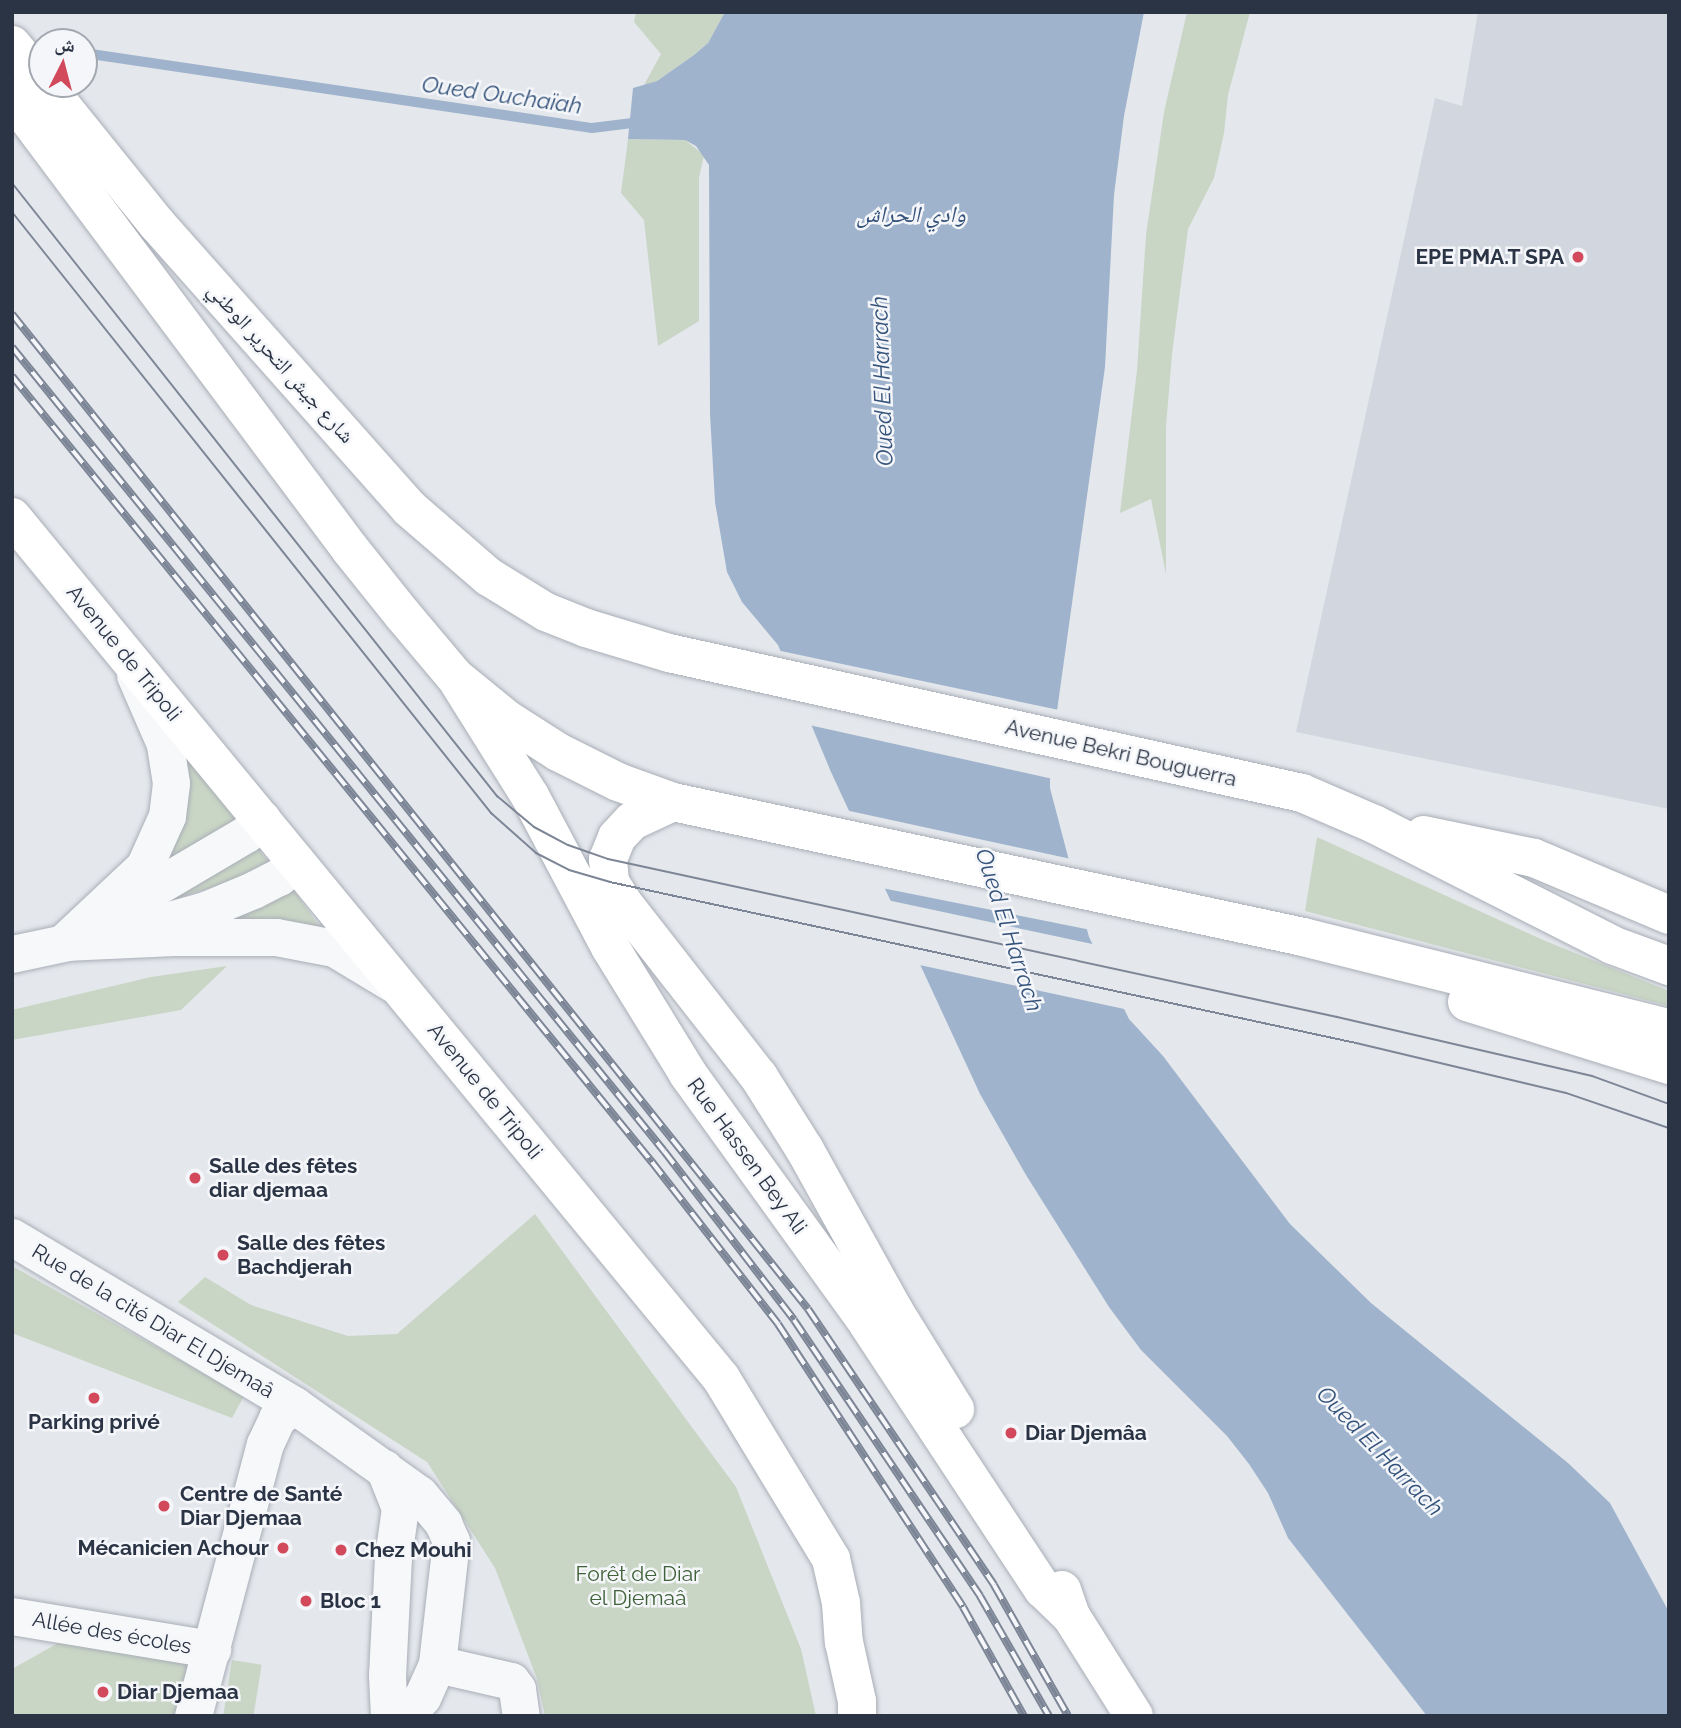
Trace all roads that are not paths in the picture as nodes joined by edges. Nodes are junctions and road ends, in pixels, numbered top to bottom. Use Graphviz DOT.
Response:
graph roads {
  1 [pos="12,45"];
  2 [pos="28,65"];
  3 [pos="12,97"];
  4 [pos="55,98"];
  5 [pos="12,517"];
  6 [pos="546,612"];
  7 [pos="128,657"];
  8 [pos="455,677"];
  9 [pos="673,802"];
  10 [pos="262,819"];
  11 [pos="1374,824"];
  12 [pos="296,862"];
  13 [pos="1669,915"];
  14 [pos="1303,937"];
  15 [pos="64,942"];
  16 [pos="12,954"];
  17 [pos="1669,966"];
  18 [pos="400,988"];
  19 [pos="1669,1028"];
  20 [pos="1660,1060"];
  21 [pos="12,1237"];
  22 [pos="294,1405"];
  23 [pos="384,1468"];
  24 [pos="12,1616"];
  25 [pos="1071,1616"];
  26 [pos="212,1649"];
  27 [pos="437,1664"];
  28 [pos="193,1716"];
  29 [pos="388,1716"];
  30 [pos="407,1716"];
  31 [pos="521,1716"];
  32 [pos="857,1716"];
  33 [pos="1134,1716"];
  1 -- 2 [label="main road, شارع جيش التحرير الوطني"];
  3 -- 8 [label="main road"];
  4 -- 6 [label="main road, شارع جيش التحرير الوطني"];
  5 -- 7 [label="main road, Avenue de Tripoli"];
  6 -- 11 [label="main road, Avenue Bekri Bouguerra"];
  7 -- 10 [label="main road, Avenue de Tripoli"];
  7 -- 15 [label="street"];
  8 -- 9 [label="main road"];
  8 -- 25 [label="main road, Rue Hassen Bey Ali"];
  9 -- 14 [label="main road"];
  9 -- 25 [label="main road, Rue Hassen Bey Ali"];
  10 -- 12 [label="main road, Avenue de Tripoli"];
  10 -- 15 [label="street"];
  11 -- 13 [label="main road"];
  11 -- 17 [label="main road, Avenue Bekri Bouguerra"];
  12 -- 15 [label="street"];
  12 -- 18 [label="main road, Avenue de Tripoli"];
  14 -- 19 [label="main road"];
  14 -- 20 [label="main road"];
  15 -- 16 [label="street"];
  15 -- 18 [label="street"];
  18 -- 32 [label="main road, Avenue de Tripoli"];
  21 -- 22 [label="street, Rue de la cité Diar El Djemaâ"];
  22 -- 23 [label="street, Rue de la cité Diar El Djemaâ"];
  22 -- 26 [label="street"];
  23 -- 27 [label="street, Rue de la cité Diar El Djemaâ"];
  23 -- 29 [label="street"];
  24 -- 26 [label="street, Allée des écoles"];
  25 -- 33 [label="main road, Rue Hassen Bey Ali"];
  26 -- 28 [label="street"];
  27 -- 30 [label="street, Rue de la cité Diar El Djemaâ"];
  27 -- 31 [label="street"];
}
